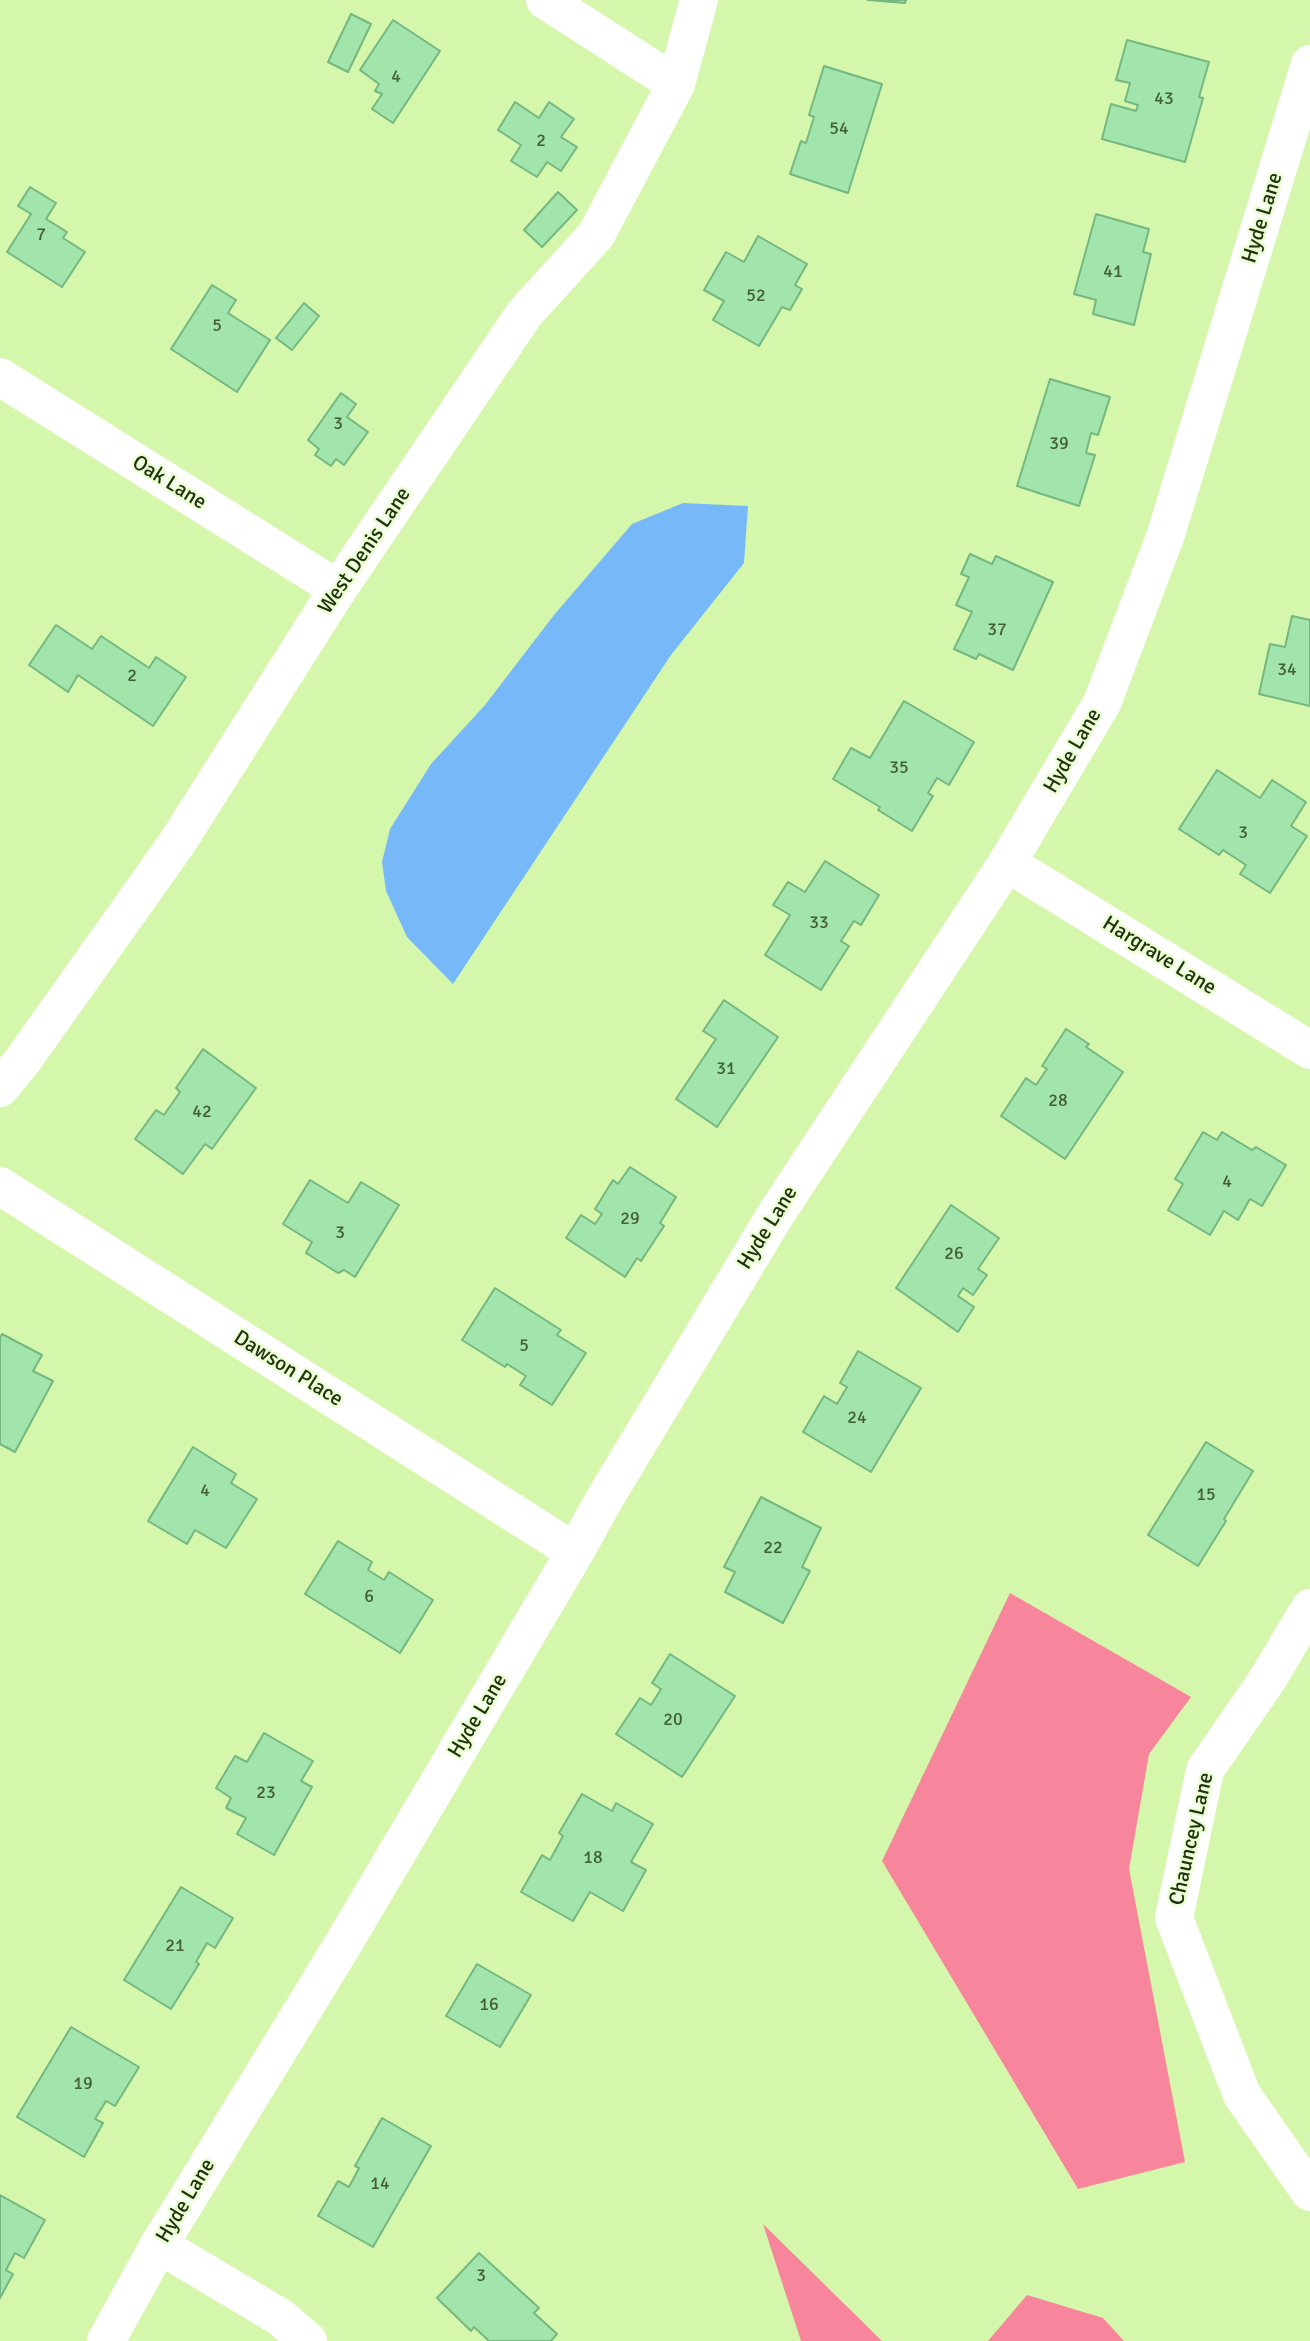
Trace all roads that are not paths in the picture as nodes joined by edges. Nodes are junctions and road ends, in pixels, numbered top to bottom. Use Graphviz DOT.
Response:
graph roads {
  1 [pos="545,0"];
  2 [pos="699,0"];
  3 [pos="1310,64"];
  4 [pos="676,84"];
  5 [pos="0,377"];
  6 [pos="338,589"];
  7 [pos="1007,863"];
  8 [pos="1310,1050"];
  9 [pos="0,1088"];
  10 [pos="0,1186"];
  11 [pos="575,1552"];
  12 [pos="1310,1608"];
  13 [pos="1310,2192"];
  14 [pos="159,2245"];
  15 [pos="106,2341"];
  16 [pos="308,2341"];
  1 -- 4 [label="street"];
  2 -- 4 [label="street, West Denis Lane"];
  3 -- 7 [label="street, Hyde Lane"];
  4 -- 6 [label="street, West Denis Lane"];
  5 -- 6 [label="street, Oak Lane"];
  6 -- 9 [label="street, West Denis Lane"];
  7 -- 8 [label="street, Hargrave Lane"];
  7 -- 11 [label="street, Hyde Lane"];
  10 -- 11 [label="street, Dawson Place"];
  11 -- 14 [label="street, Hyde Lane"];
  12 -- 13 [label="street, Chauncey Lane"];
  14 -- 15 [label="street, Hyde Lane"];
  14 -- 16 [label="street"];
}
